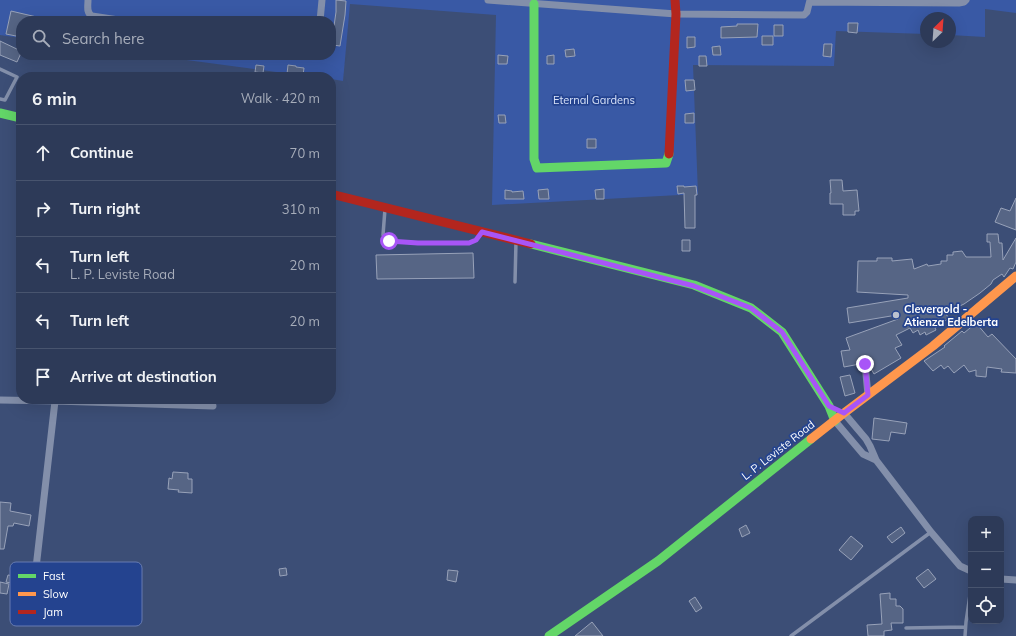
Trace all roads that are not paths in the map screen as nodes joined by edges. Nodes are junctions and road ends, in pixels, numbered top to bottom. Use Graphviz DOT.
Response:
graph roads {
  1 [pos="88,0"];
  2 [pos="322,0"];
  3 [pos="488,0"];
  4 [pos="675,0"];
  5 [pos="966,0"];
  6 [pos="510,1"];
  7 [pos="810,1"];
  8 [pos="534,4"];
  9 [pos="676,14"];
  10 [pos="92,16"];
  11 [pos="320,16"];
  12 [pos="0,69"];
  13 [pos="16,77"];
  14 [pos="16,79"];
  15 [pos="0,99"];
  16 [pos="0,113"];
  17 [pos="16,117"];
  18 [pos="336,195"];
  19 [pos="385,208"];
  20 [pos="482,232"];
  21 [pos="516,241"];
  22 [pos="1016,276"];
  23 [pos="515,282"];
  24 [pos="865,364"];
  25 [pos="868,395"];
  26 [pos="0,400"];
  27 [pos="16,400"];
  28 [pos="55,404"];
  29 [pos="150,404"];
  30 [pos="214,406"];
  31 [pos="829,406"];
  32 [pos="844,413"];
  33 [pos="835,421"];
  34 [pos="876,460"];
  35 [pos="931,532"];
  36 [pos="37,562"];
  37 [pos="968,570"];
  38 [pos="1004,579"];
  39 [pos="1016,580"];
  40 [pos="968,608"];
  41 [pos="965,627"];
  42 [pos="906,628"];
  43 [pos="549,636"];
  44 [pos="791,636"];
  45 [pos="965,636"];
  1 -- 10 [label="street"];
  2 -- 11 [label="street"];
  3 -- 6 [label="street"];
  4 -- 9 [label="street"];
  5 -- 7 [label="street"];
  6 -- 8 [label="street"];
  7 -- 9 [label="street"];
  8 -- 9 [label="street"];
  8 -- 9 [label="street"];
  12 -- 13 [label="lane"];
  14 -- 15 [label="lane"];
  16 -- 17 [label="street"];
  18 -- 19 [label="street"];
  19 -- 20 [label="street"];
  19 -- 20 [label="lane"];
  20 -- 21 [label="street"];
  21 -- 23 [label="lane"];
  21 -- 31 [label="street"];
  22 -- 25 [label="street, L. P. Leviste Road"];
  24 -- 25 [label="street"];
  25 -- 32 [label="street, L. P. Leviste Road"];
  26 -- 27 [label="street"];
  28 -- 36 [label="street"];
  29 -- 30 [label="street"];
  31 -- 32 [label="street"];
  31 -- 33 [label="street"];
  32 -- 33 [label="street, L. P. Leviste Road"];
  32 -- 34 [label="street"];
  33 -- 34 [label="street"];
  33 -- 43 [label="street, L. P. Leviste Road"];
  34 -- 35 [label="street"];
  35 -- 37 [label="street"];
  35 -- 44 [label="lane"];
  38 -- 39 [label="street"];
  40 -- 41 [label="lane"];
  41 -- 42 [label="lane"];
  41 -- 45 [label="lane"];
}
